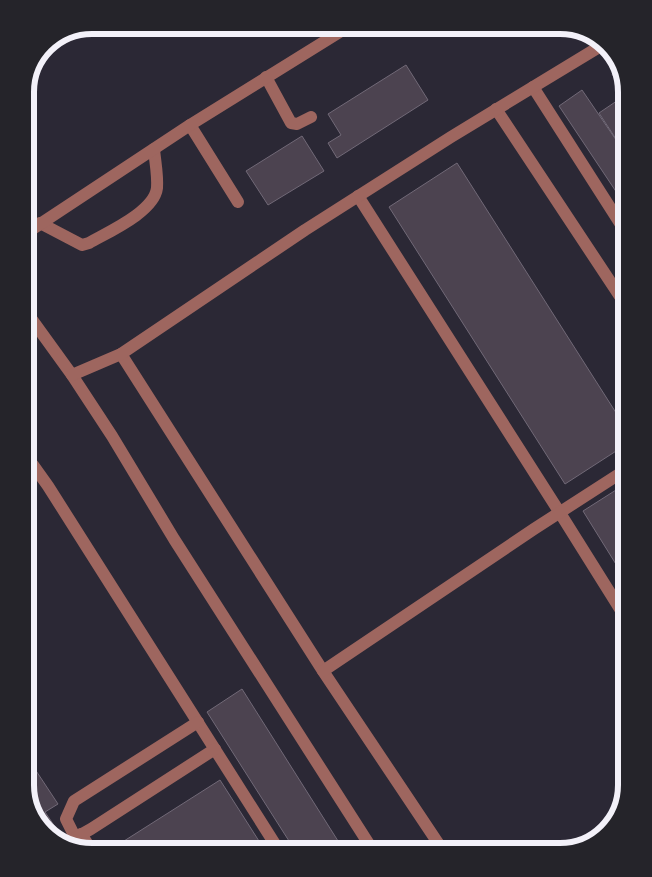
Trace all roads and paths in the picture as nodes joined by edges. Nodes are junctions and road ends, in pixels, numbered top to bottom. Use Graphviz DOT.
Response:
graph roads {
  1 [pos="336,34"];
  2 [pos="597,48"];
  3 [pos="266,77"];
  4 [pos="533,87"];
  5 [pos="496,109"];
  6 [pos="311,117"];
  7 [pos="190,126"];
  8 [pos="154,149"];
  9 [pos="358,196"];
  10 [pos="238,202"];
  11 [pos="618,220"];
  12 [pos="40,223"];
  13 [pos="34,227"];
  14 [pos="618,292"];
  15 [pos="34,322"];
  16 [pos="121,354"];
  17 [pos="72,375"];
  18 [pos="34,467"];
  19 [pos="618,476"];
  20 [pos="560,513"];
  21 [pos="618,606"];
  22 [pos="323,672"];
  23 [pos="198,722"];
  24 [pos="215,749"];
  25 [pos="74,838"];
  26 [pos="79,841"];
  27 [pos="274,843"];
  28 [pos="368,843"];
  29 [pos="438,843"];
  1 -- 3 [label="street"];
  2 -- 4 [label="street"];
  3 -- 6 [label="street"];
  3 -- 7 [label="street"];
  4 -- 5 [label="street"];
  4 -- 11 [label="street"];
  5 -- 9 [label="street"];
  5 -- 14 [label="street"];
  7 -- 8 [label="street"];
  7 -- 10 [label="street"];
  8 -- 12 [label="street"];
  8 -- 12 [label="street"];
  9 -- 16 [label="street"];
  9 -- 20 [label="street"];
  12 -- 13 [label="street"];
  15 -- 17 [label="street"];
  16 -- 17 [label="street"];
  16 -- 22 [label="street"];
  17 -- 28 [label="street"];
  18 -- 23 [label="street"];
  19 -- 20 [label="street"];
  20 -- 21 [label="street"];
  20 -- 22 [label="street"];
  22 -- 29 [label="street"];
  23 -- 24 [label="street"];
  23 -- 25 [label="street"];
  24 -- 25 [label="street"];
  24 -- 27 [label="street"];
  25 -- 26 [label="street"];
}
